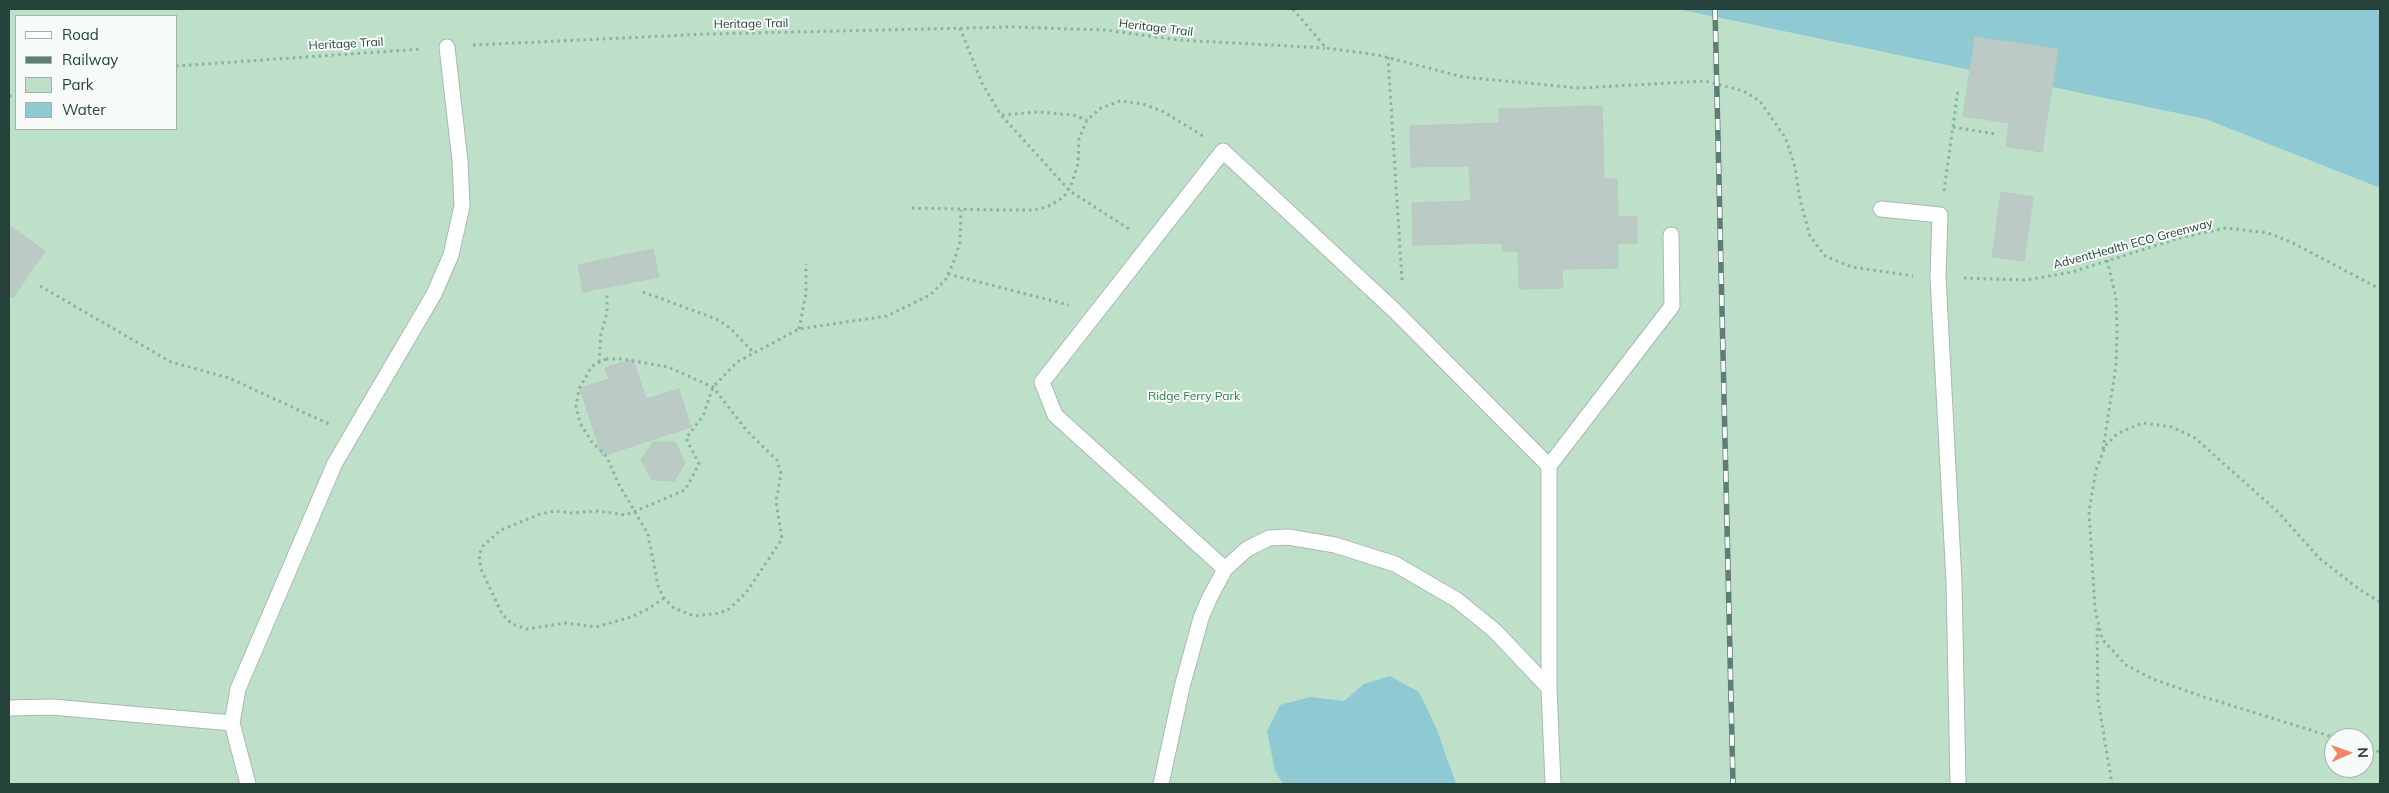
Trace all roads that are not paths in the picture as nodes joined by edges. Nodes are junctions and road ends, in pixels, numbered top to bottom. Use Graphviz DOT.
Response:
graph roads {
  1 [pos="447,47"];
  2 [pos="1880,209"];
  3 [pos="1671,236"];
  4 [pos="1548,466"];
  5 [pos="1225,569"];
  6 [pos="1549,688"];
  7 [pos="9,708"];
  8 [pos="232,723"];
  9 [pos="248,784"];
  10 [pos="1161,784"];
  11 [pos="1553,784"];
  12 [pos="1958,784"];
  1 -- 8 [label="lane"];
  2 -- 12 [label="lane"];
  3 -- 4 [label="lane"];
  4 -- 5 [label="lane"];
  4 -- 6 [label="lane"];
  5 -- 6 [label="lane"];
  5 -- 10 [label="lane"];
  6 -- 11 [label="lane"];
  7 -- 8 [label="lane"];
  8 -- 9 [label="lane"];
}
